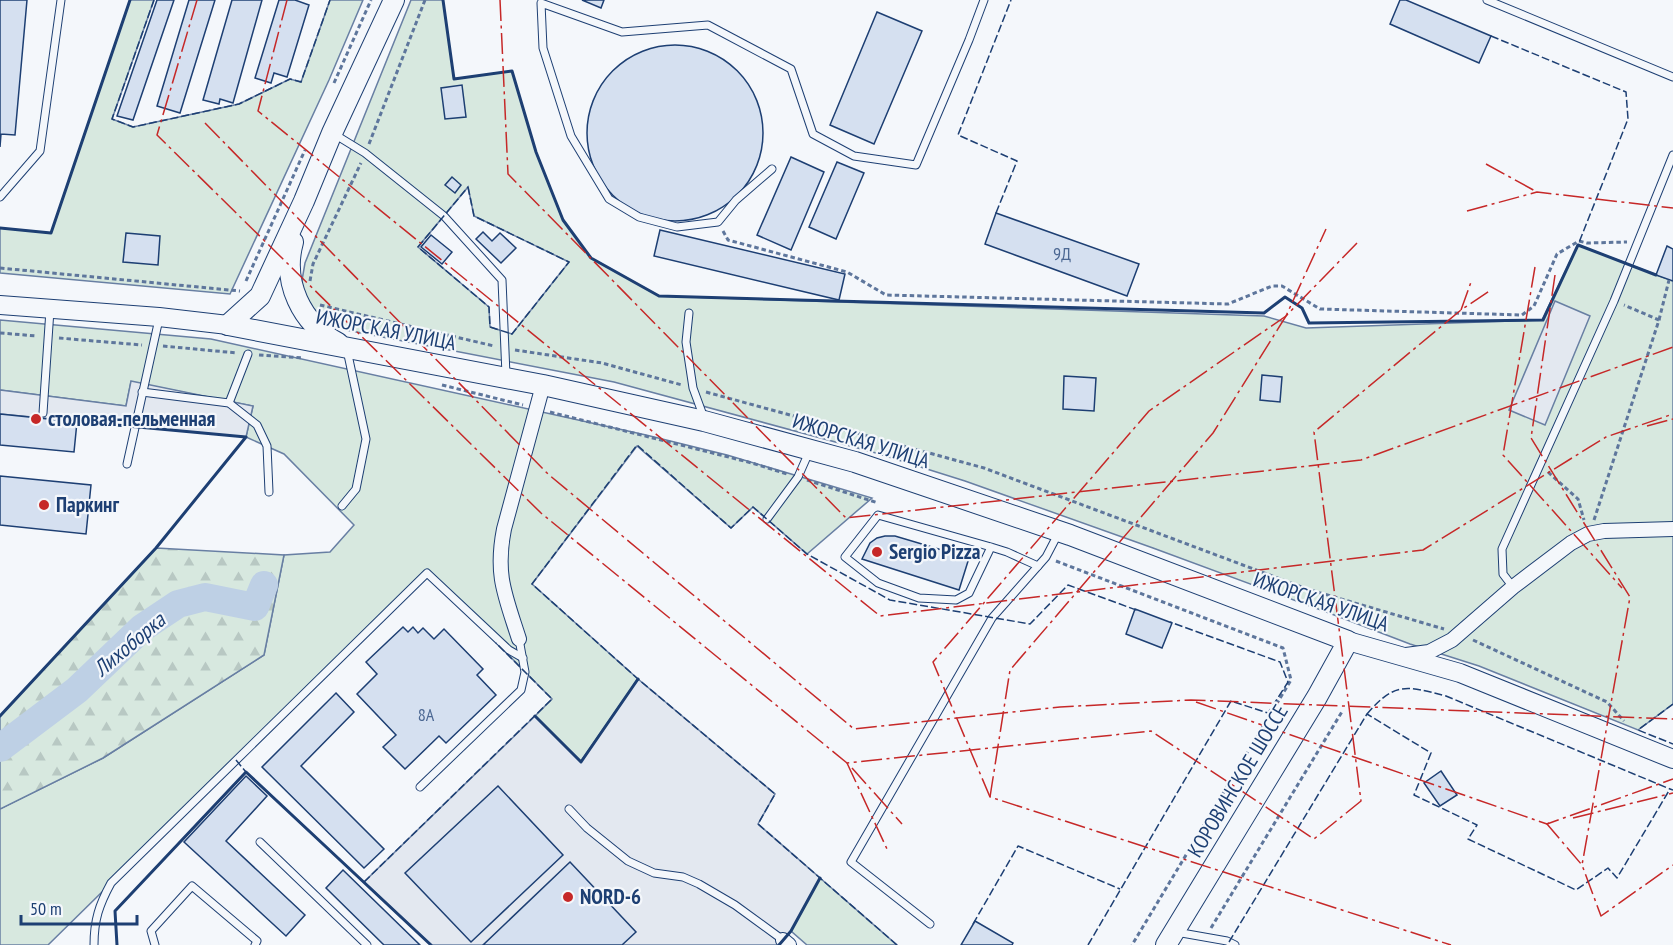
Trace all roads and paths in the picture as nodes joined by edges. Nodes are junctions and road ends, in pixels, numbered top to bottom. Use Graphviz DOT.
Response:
graph roads {
  1 [pos="61,0"];
  2 [pos="371,0"];
  3 [pos="394,0"];
  4 [pos="425,0"];
  5 [pos="984,0"];
  6 [pos="1487,0"];
  7 [pos="541,1"];
  8 [pos="1673,77"];
  9 [pos="333,86"];
  10 [pos="332,133"];
  11 [pos="309,140"];
  12 [pos="365,153"];
  13 [pos="1673,155"];
  14 [pos="772,169"];
  15 [pos="0,196"];
  16 [pos="304,201"];
  17 [pos="718,222"];
  18 [pos="1638,241"];
  19 [pos="0,268"];
  20 [pos="1669,280"];
  21 [pos="309,286"];
  22 [pos="1614,301"];
  23 [pos="317,304"];
  24 [pos="0,305"];
  25 [pos="50,309"];
  26 [pos="689,313"];
  27 [pos="159,316"];
  28 [pos="1659,320"];
  29 [pos="228,325"];
  30 [pos="0,333"];
  31 [pos="48,337"];
  32 [pos="153,346"];
  33 [pos="347,347"];
  34 [pos="505,349"];
  35 [pos="249,354"];
  36 [pos="305,358"];
  37 [pos="506,378"];
  38 [pos="438,384"];
  39 [pos="543,385"];
  40 [pos="693,388"];
  41 [pos="142,392"];
  42 [pos="229,404"];
  43 [pos="537,408"];
  44 [pos="43,413"];
  45 [pos="704,421"];
  46 [pos="810,449"];
  47 [pos="127,464"];
  48 [pos="1540,464"];
  49 [pos="798,477"];
  50 [pos="269,492"];
  51 [pos="342,506"];
  52 [pos="888,506"];
  53 [pos="767,519"];
  54 [pos="1673,530"];
  55 [pos="1060,532"];
  56 [pos="1588,534"];
  57 [pos="991,547"];
  58 [pos="1046,557"];
  59 [pos="1038,566"];
  60 [pos="1513,587"];
  61 [pos="1459,634"];
  62 [pos="519,639"];
  63 [pos="1348,641"];
  64 [pos="1404,656"];
  65 [pos="523,658"];
  66 [pos="1343,710"];
  67 [pos="1628,724"];
  68 [pos="1673,759"];
  69 [pos="420,787"];
  70 [pos="569,809"];
  71 [pos="260,842"];
  72 [pos="930,924"];
  73 [pos="1204,938"];
  74 [pos="1170,939"];
  75 [pos="786,942"];
  76 [pos="94,945"];
  77 [pos="155,945"];
  78 [pos="255,945"];
  79 [pos="368,945"];
  80 [pos="1132,945"];
  81 [pos="1235,945"];
  1 -- 15 [label="lane"];
  2 -- 9 [label="path"];
  3 -- 10 [label="main road"];
  4 -- 12 [label="path"];
  5 -- 7 [label="lane"];
  6 -- 8 [label="lane"];
  7 -- 17 [label="lane"];
  10 -- 12 [label="lane"];
  10 -- 16 [label="main road"];
  11 -- 19 [label="path"];
  12 -- 21 [label="path"];
  12 -- 34 [label="lane"];
  13 -- 18 [label="lane"];
  14 -- 17 [label="lane"];
  16 -- 29 [label="main road"];
  16 -- 33 [label="main road"];
  17 -- 18 [label="path"];
  18 -- 22 [label="lane"];
  20 -- 28 [label="path"];
  22 -- 28 [label="path"];
  22 -- 48 [label="lane"];
  23 -- 34 [label="path"];
  24 -- 25 [label="street, ИЖОРСКАЯ УЛИЦА"];
  25 -- 27 [label="street, ИЖОРСКАЯ УЛИЦА"];
  25 -- 31 [label="lane"];
  26 -- 40 [label="lane"];
  27 -- 29 [label="street, ИЖОРСКАЯ УЛИЦА"];
  27 -- 32 [label="lane"];
  28 -- 56 [label="path"];
  29 -- 33 [label="main road, ИЖОРСКАЯ УЛИЦА"];
  30 -- 31 [label="path"];
  31 -- 32 [label="path"];
  31 -- 44 [label="lane"];
  32 -- 35 [label="path"];
  32 -- 41 [label="lane"];
  33 -- 37 [label="main road, ИЖОРСКАЯ УЛИЦА"];
  33 -- 51 [label="lane"];
  34 -- 37 [label="lane"];
  34 -- 40 [label="path"];
  35 -- 36 [label="path"];
  35 -- 42 [label="lane"];
  37 -- 39 [label="main road, ИЖОРСКАЯ УЛИЦА"];
  38 -- 43 [label="path"];
  39 -- 43 [label="street"];
  39 -- 45 [label="main road, ИЖОРСКАЯ УЛИЦА"];
  40 -- 45 [label="lane"];
  40 -- 61 [label="path"];
  41 -- 42 [label="lane"];
  41 -- 47 [label="lane"];
  42 -- 50 [label="lane"];
  43 -- 49 [label="path"];
  43 -- 62 [label="street"];
  45 -- 46 [label="main road, ИЖОРСКАЯ УЛИЦА"];
  46 -- 49 [label="lane"];
  46 -- 55 [label="main road, ИЖОРСКАЯ УЛИЦА"];
  48 -- 56 [label="path"];
  48 -- 60 [label="lane"];
  49 -- 52 [label="path"];
  49 -- 53 [label="lane"];
  54 -- 56 [label="street"];
  55 -- 58 [label="lane"];
  55 -- 63 [label="main road, ИЖОРСКАЯ УЛИЦА"];
  56 -- 60 [label="street"];
  57 -- 57 [label="lane"];
  57 -- 59 [label="lane"];
  58 -- 59 [label="lane"];
  58 -- 80 [label="path"];
  59 -- 72 [label="lane"];
  60 -- 61 [label="street"];
  61 -- 64 [label="street"];
  61 -- 67 [label="path"];
  62 -- 65 [label="lane"];
  63 -- 64 [label="street, ИЖОРСКАЯ УЛИЦА"];
  63 -- 74 [label="main road, КОРОВИНСКОЕ ШОССЕ"];
  64 -- 68 [label="street, ИЖОРСКАЯ УЛИЦА"];
  65 -- 69 [label="lane"];
  65 -- 76 [label="lane"];
  66 -- 73 [label="path"];
  70 -- 75 [label="lane"];
  71 -- 79 [label="lane"];
  73 -- 74 [label="lane"];
  73 -- 81 [label="lane"];
  77 -- 78 [label="lane"];
}
